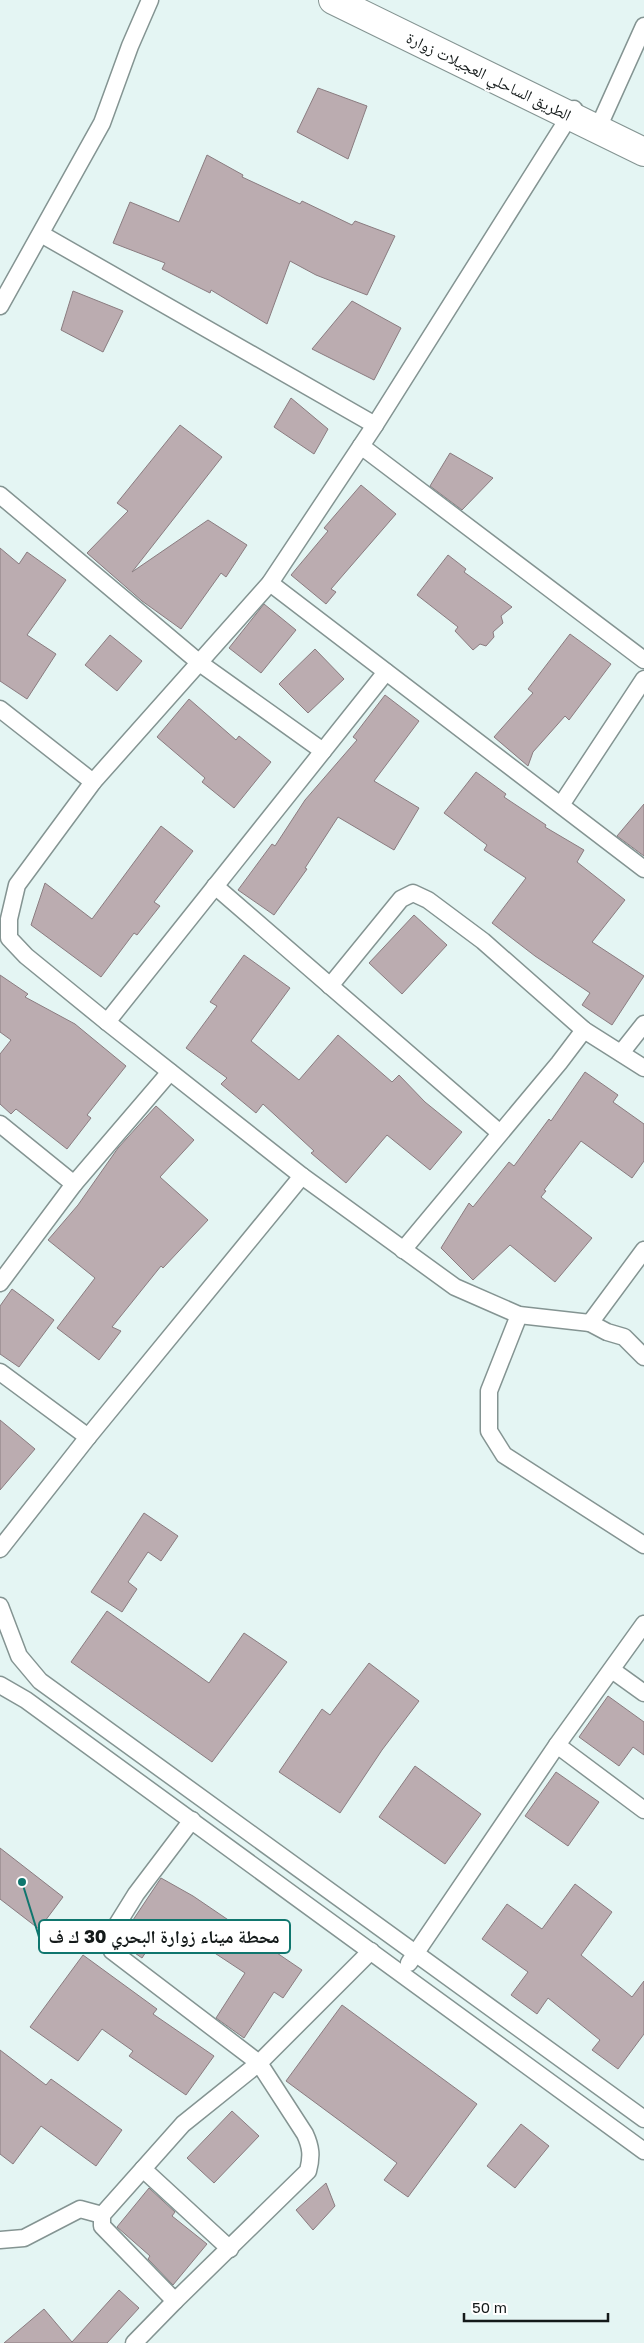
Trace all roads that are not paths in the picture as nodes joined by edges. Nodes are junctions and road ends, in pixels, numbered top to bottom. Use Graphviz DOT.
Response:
graph roads {
  1 [pos="150,0"];
  2 [pos="333,0"];
  3 [pos="362,0"];
  4 [pos="644,26"];
  5 [pos="574,110"];
  6 [pos="603,117"];
  7 [pos="644,138"];
  8 [pos="644,152"];
  9 [pos="41,234"];
  10 [pos="0,306"];
  11 [pos="375,425"];
  12 [pos="361,446"];
  13 [pos="0,495"];
  14 [pos="270,584"];
  15 [pos="644,660"];
  16 [pos="201,664"];
  17 [pos="386,672"];
  18 [pos="644,678"];
  19 [pos="0,709"];
  20 [pos="323,751"];
  21 [pos="93,782"];
  22 [pos="561,805"];
  23 [pos="644,869"];
  24 [pos="215,886"];
  25 [pos="330,986"];
  26 [pos="106,1022"];
  27 [pos="644,1024"];
  28 [pos="584,1030"];
  29 [pos="621,1053"];
  30 [pos="644,1068"];
  31 [pos="170,1072"];
  32 [pos="0,1124"];
  33 [pos="500,1134"];
  34 [pos="302,1176"];
  35 [pos="74,1184"];
  36 [pos="403,1250"];
  37 [pos="644,1250"];
  38 [pos="0,1284"];
  39 [pos="519,1315"];
  40 [pos="590,1323"];
  41 [pos="644,1357"];
  42 [pos="0,1372"];
  43 [pos="88,1437"];
  44 [pos="644,1545"];
  45 [pos="0,1549"];
  46 [pos="0,1606"];
  47 [pos="644,1624"];
  48 [pos="612,1670"];
  49 [pos="0,1685"];
  50 [pos="644,1693"];
  51 [pos="556,1745"];
  52 [pos="644,1810"];
  53 [pos="192,1820"];
  54 [pos="372,1951"];
  55 [pos="415,1954"];
  56 [pos="402,1973"];
  57 [pos="259,2063"];
  58 [pos="644,2120"];
  59 [pos="644,2151"];
  60 [pos="142,2169"];
  61 [pos="102,2215"];
  62 [pos="0,2240"];
  63 [pos="230,2249"];
  64 [pos="176,2301"];
  65 [pos="134,2343"];
  1 -- 9 [label="street"];
  2 -- 5 [label="highway, الطريق الساحلي العجيلات زوارة"];
  3 -- 5 [label="highway"];
  4 -- 6 [label="street"];
  5 -- 6 [label="highway"];
  5 -- 8 [label="highway, الطريق الساحلي العجيلات زوارة"];
  5 -- 11 [label="street"];
  6 -- 7 [label="highway"];
  9 -- 10 [label="street"];
  9 -- 11 [label="street"];
  11 -- 12 [label="street"];
  12 -- 14 [label="street"];
  12 -- 15 [label="street"];
  13 -- 16 [label="street"];
  14 -- 16 [label="street"];
  14 -- 17 [label="street"];
  16 -- 20 [label="street"];
  16 -- 21 [label="street"];
  17 -- 20 [label="street"];
  17 -- 22 [label="street"];
  18 -- 22 [label="street"];
  19 -- 21 [label="street"];
  20 -- 24 [label="street"];
  21 -- 26 [label="street"];
  22 -- 23 [label="street"];
  24 -- 25 [label="street"];
  24 -- 26 [label="street"];
  25 -- 28 [label="street"];
  25 -- 33 [label="street"];
  26 -- 31 [label="street"];
  27 -- 29 [label="street"];
  28 -- 29 [label="street"];
  28 -- 33 [label="street"];
  29 -- 30 [label="street"];
  31 -- 34 [label="street"];
  31 -- 35 [label="street"];
  32 -- 35 [label="street"];
  33 -- 36 [label="street"];
  34 -- 36 [label="street"];
  34 -- 43 [label="street"];
  35 -- 38 [label="street"];
  36 -- 39 [label="street"];
  37 -- 40 [label="street"];
  39 -- 40 [label="street"];
  39 -- 44 [label="street"];
  40 -- 41 [label="street"];
  42 -- 43 [label="street"];
  43 -- 45 [label="street"];
  46 -- 55 [label="street"];
  47 -- 48 [label="street"];
  48 -- 50 [label="street"];
  48 -- 51 [label="street"];
  49 -- 53 [label="street"];
  51 -- 52 [label="street"];
  51 -- 55 [label="street"];
  53 -- 54 [label="street"];
  53 -- 57 [label="street"];
  54 -- 56 [label="street"];
  54 -- 57 [label="street"];
  55 -- 56 [label="street"];
  55 -- 58 [label="street"];
  56 -- 59 [label="street"];
  57 -- 60 [label="street"];
  57 -- 63 [label="street"];
  60 -- 61 [label="street"];
  60 -- 63 [label="street"];
  61 -- 62 [label="street"];
  61 -- 64 [label="street"];
  63 -- 64 [label="street"];
  64 -- 65 [label="street"];
}
